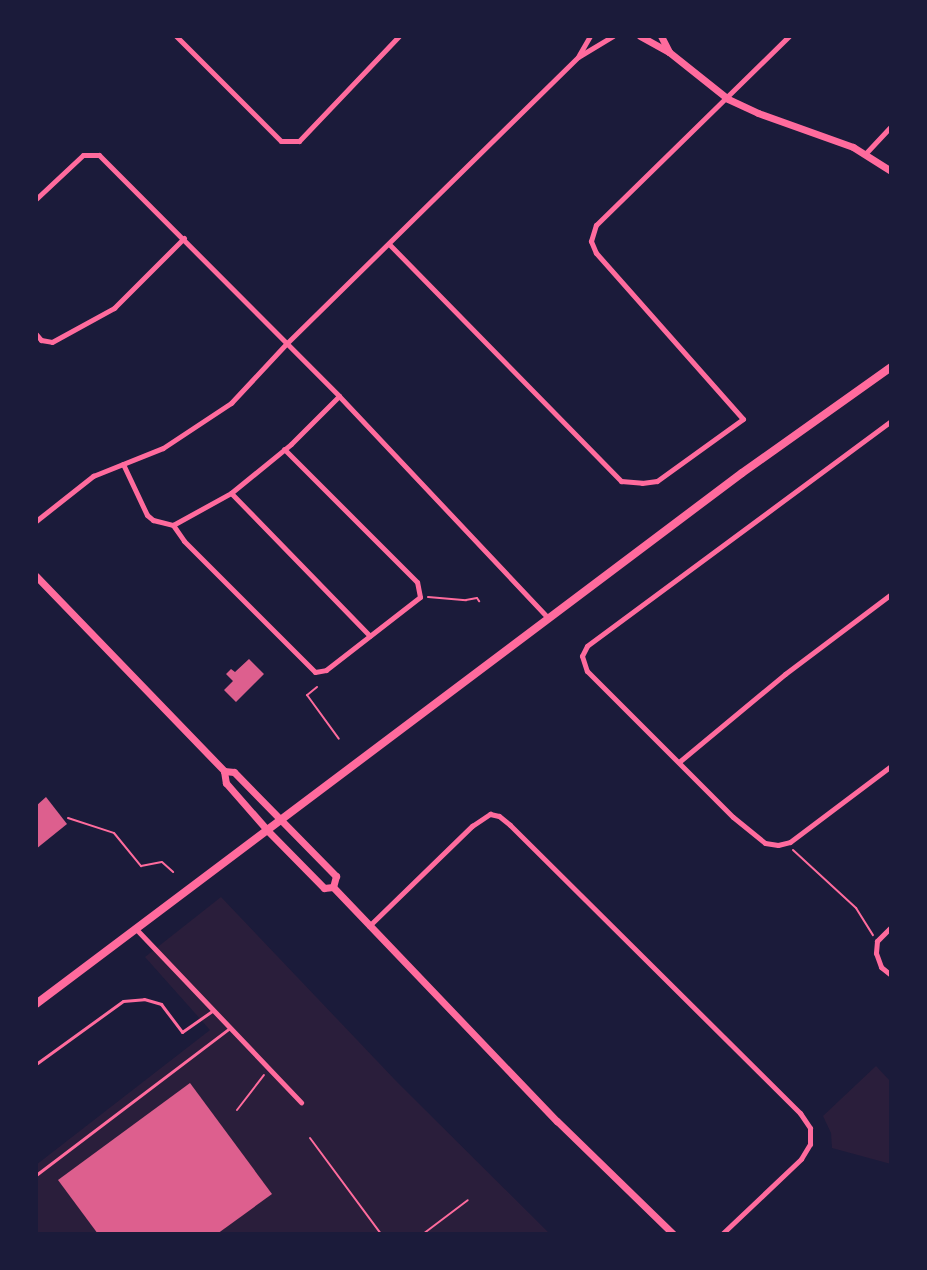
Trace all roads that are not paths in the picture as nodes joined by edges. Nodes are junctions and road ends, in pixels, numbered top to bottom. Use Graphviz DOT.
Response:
graph roads {
  1 [pos="399,36"];
  2 [pos="590,36"];
  3 [pos="613,36"];
  4 [pos="640,36"];
  5 [pos="661,36"];
  6 [pos="789,36"];
  7 [pos="180,37"];
  8 [pos="669,52"];
  9 [pos="578,57"];
  10 [pos="728,99"];
  11 [pos="891,126"];
  12 [pos="866,153"];
  13 [pos="891,171"];
  14 [pos="36,199"];
  15 [pos="184,238"];
  16 [pos="389,244"];
  17 [pos="36,334"];
  18 [pos="287,343"];
  19 [pos="891,367"];
  20 [pos="339,396"];
  21 [pos="891,421"];
  22 [pos="284,449"];
  23 [pos="123,464"];
  24 [pos="231,493"];
  25 [pos="36,521"];
  26 [pos="173,525"];
  27 [pos="36,576"];
  28 [pos="891,594"];
  29 [pos="548,618"];
  30 [pos="370,636"];
  31 [pos="679,762"];
  32 [pos="891,766"];
  33 [pos="224,771"];
  34 [pos="280,821"];
  35 [pos="268,831"];
  36 [pos="333,887"];
  37 [pos="369,926"];
  38 [pos="891,927"];
  39 [pos="136,930"];
  40 [pos="891,975"];
  41 [pos="36,1004"];
  42 [pos="213,1010"];
  43 [pos="230,1028"];
  44 [pos="36,1064"];
  45 [pos="301,1102"];
  46 [pos="36,1175"];
  47 [pos="673,1234"];
  48 [pos="722,1234"];
  1 -- 7 [label="street"];
  2 -- 9 [label="street"];
  3 -- 9 [label="street"];
  4 -- 8 [label="street"];
  5 -- 8 [label="street"];
  6 -- 10 [label="street"];
  8 -- 10 [label="street"];
  9 -- 16 [label="street"];
  10 -- 12 [label="street"];
  10 -- 16 [label="street"];
  11 -- 12 [label="street"];
  12 -- 13 [label="street"];
  14 -- 15 [label="street"];
  15 -- 17 [label="street"];
  15 -- 18 [label="street"];
  16 -- 18 [label="street"];
  18 -- 20 [label="street"];
  18 -- 23 [label="street"];
  19 -- 29 [label="main road"];
  20 -- 22 [label="street"];
  20 -- 29 [label="street"];
  21 -- 31 [label="street"];
  22 -- 24 [label="street"];
  22 -- 30 [label="street"];
  23 -- 25 [label="street"];
  23 -- 26 [label="street"];
  24 -- 26 [label="street"];
  24 -- 30 [label="street"];
  26 -- 30 [label="street"];
  27 -- 33 [label="street"];
  28 -- 31 [label="street"];
  29 -- 34 [label="main road"];
  31 -- 32 [label="street"];
  33 -- 34 [label="street"];
  33 -- 35 [label="street"];
  34 -- 35 [label="main road"];
  34 -- 36 [label="street"];
  35 -- 36 [label="street"];
  35 -- 39 [label="main road"];
  36 -- 37 [label="street"];
  37 -- 47 [label="street"];
  37 -- 48 [label="street"];
  38 -- 40 [label="street"];
  39 -- 41 [label="main road"];
  39 -- 42 [label="street"];
  42 -- 43 [label="street"];
  42 -- 44 [label="lane"];
  43 -- 45 [label="street"];
  43 -- 46 [label="lane"];
}
